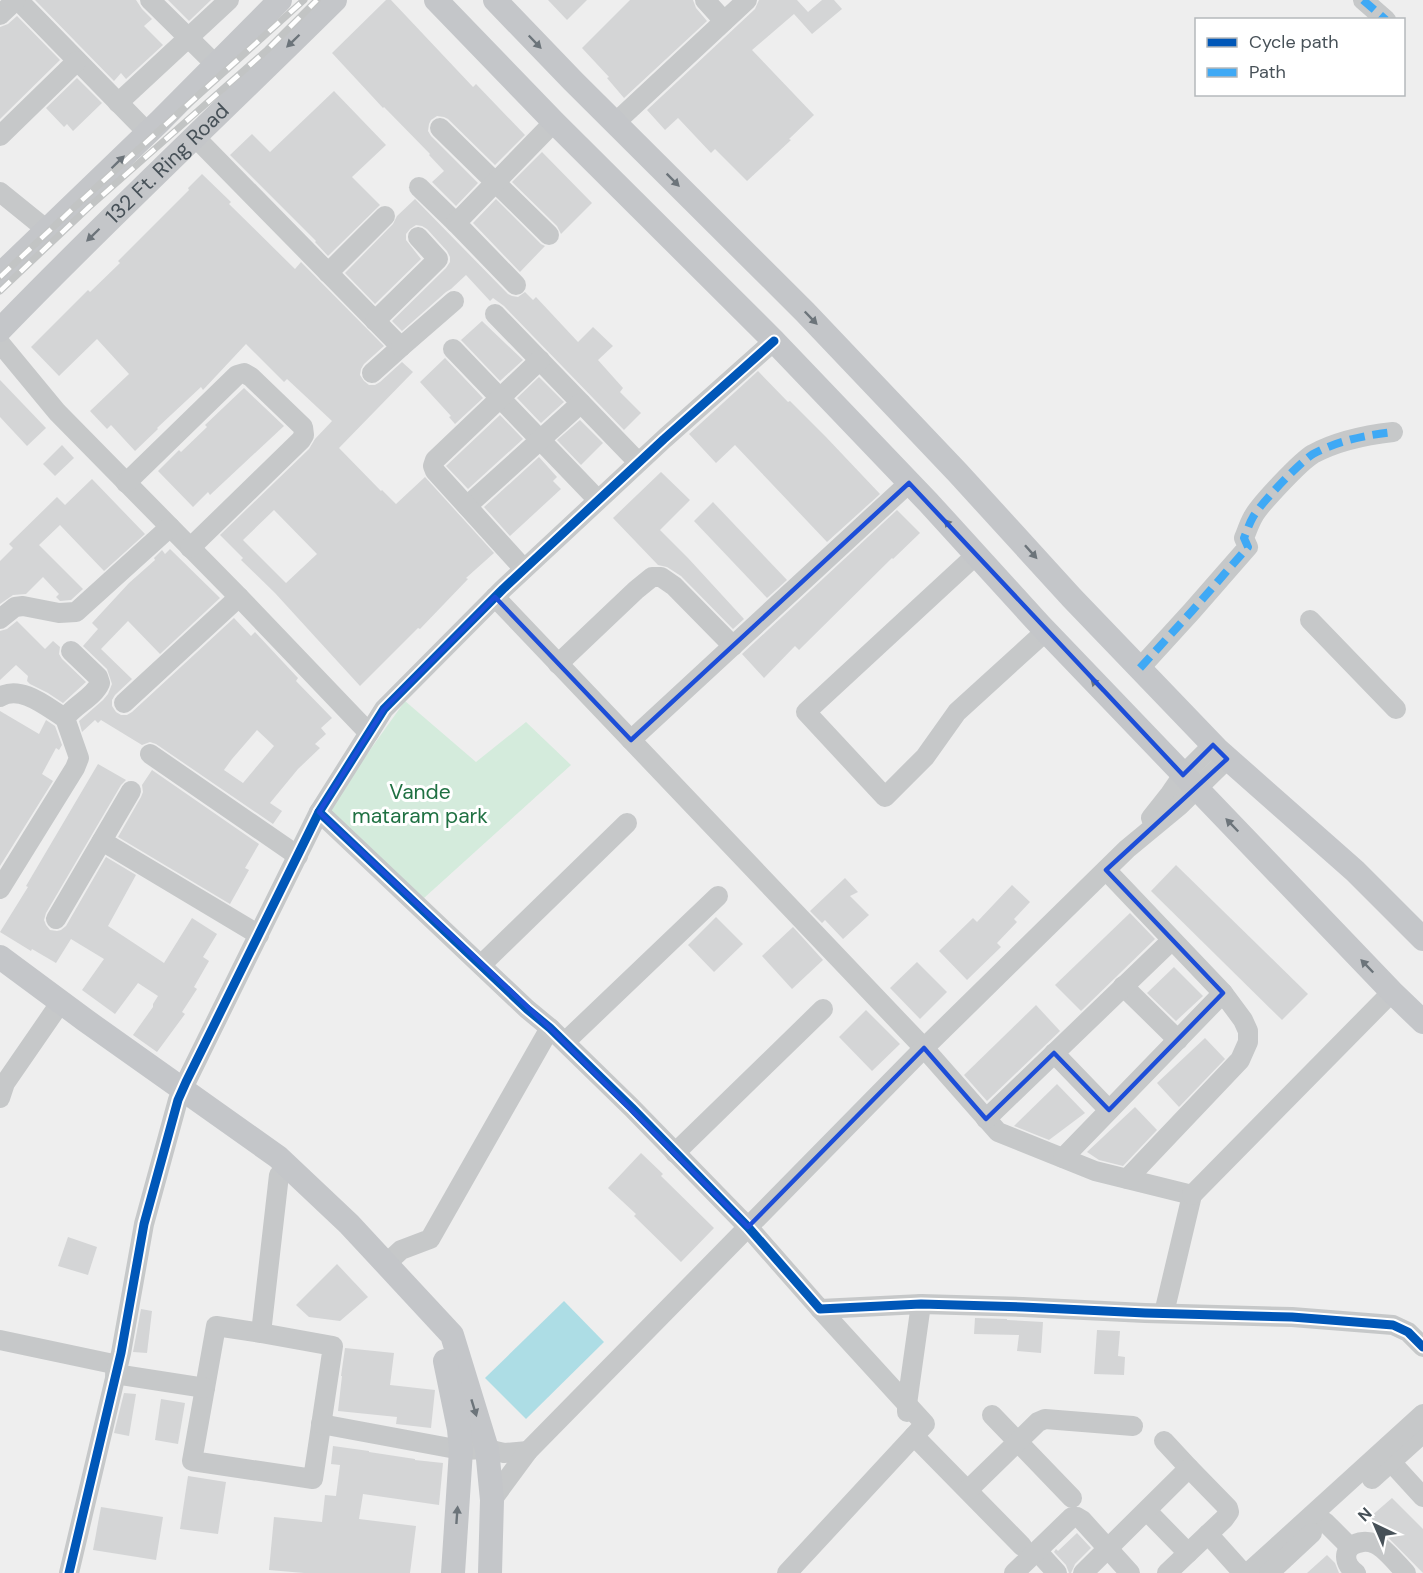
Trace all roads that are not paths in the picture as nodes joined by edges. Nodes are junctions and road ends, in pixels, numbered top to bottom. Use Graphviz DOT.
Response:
graph roads {
  1 [pos="17,0"];
  2 [pos="150,0"];
  3 [pos="229,0"];
  4 [pos="280,0"];
  5 [pos="334,0"];
  6 [pos="436,0"];
  7 [pos="495,0"];
  8 [pos="705,0"];
  9 [pos="747,0"];
  10 [pos="1363,0"];
  11 [pos="0,15"];
  12 [pos="1384,18"];
  13 [pos="724,21"];
  14 [pos="188,38"];
  15 [pos="77,61"];
  16 [pos="216,65"];
  17 [pos="118,103"];
  18 [pos="554,122"];
  19 [pos="615,123"];
  20 [pos="440,128"];
  21 [pos="148,133"];
  22 [pos="0,136"];
  23 [pos="195,137"];
  24 [pos="495,182"];
  25 [pos="418,187"];
  26 [pos="0,192"];
  27 [pos="385,216"];
  28 [pos="456,223"];
  29 [pos="47,230"];
  30 [pos="549,235"];
  31 [pos="418,237"];
  32 [pos="328,273"];
  33 [pos="0,274"];
  34 [pos="516,285"];
  35 [pos="454,301"];
  36 [pos="495,314"];
  37 [pos="375,321"];
  38 [pos="0,330"];
  39 [pos="774,341"];
  40 [pos="0,344"];
  41 [pos="401,348"];
  42 [pos="453,350"];
  43 [pos="540,360"];
  44 [pos="372,373"];
  45 [pos="500,398"];
  46 [pos="581,403"];
  47 [pos="1393,432"];
  48 [pos="540,440"];
  49 [pos="638,462"];
  50 [pos="126,483"];
  51 [pos="909,483"];
  52 [pos="598,500"];
  53 [pos="467,506"];
  54 [pos="170,528"];
  55 [pos="190,548"];
  56 [pos="976,555"];
  57 [pos="524,569"];
  58 [pos="239,597"];
  59 [pos="495,597"];
  60 [pos="0,619"];
  61 [pos="1310,620"];
  62 [pos="1046,631"];
  63 [pos="733,646"];
  64 [pos="71,651"];
  65 [pos="558,664"];
  66 [pos="1140,668"];
  67 [pos="0,697"];
  68 [pos="124,703"];
  69 [pos="1396,709"];
  70 [pos="65,718"];
  71 [pos="369,733"];
  72 [pos="631,740"];
  73 [pos="1220,752"];
  74 [pos="150,754"];
  75 [pos="1190,782"];
  76 [pos="132,791"];
  77 [pos="319,812"];
  78 [pos="627,823"];
  79 [pos="102,840"];
  80 [pos="298,856"];
  81 [pos="1106,870"];
  82 [pos="0,889"];
  83 [pos="718,896"];
  84 [pos="56,919"];
  85 [pos="259,935"];
  86 [pos="1423,939"];
  87 [pos="1172,940"];
  88 [pos="0,957"];
  89 [pos="481,965"];
  90 [pos="0,972"];
  91 [pos="1123,987"];
  92 [pos="1392,992"];
  93 [pos="1223,993"];
  94 [pos="823,1009"];
  95 [pos="54,1012"];
  96 [pos="1423,1022"];
  97 [pos="550,1028"];
  98 [pos="1178,1040"];
  99 [pos="565,1042"];
  100 [pos="924,1048"];
  101 [pos="1054,1053"];
  102 [pos="180,1095"];
  103 [pos="0,1098"];
  104 [pos="1109,1110"];
  105 [pos="986,1119"];
  106 [pos="675,1152"];
  107 [pos="1063,1158"];
  108 [pos="279,1175"];
  109 [pos="1127,1179"];
  110 [pos="1192,1196"];
  111 [pos="748,1227"];
  112 [pos="386,1263"];
  113 [pos="921,1304"];
  114 [pos="820,1309"];
  115 [pos="1164,1313"];
  116 [pos="261,1333"];
  117 [pos="0,1340"];
  118 [pos="1423,1347"];
  119 [pos="116,1370"];
  120 [pos="205,1388"];
  121 [pos="906,1404"];
  122 [pos="1423,1414"];
  123 [pos="992,1415"];
  124 [pos="321,1424"];
  125 [pos="1133,1426"];
  126 [pos="1423,1433"];
  127 [pos="910,1440"];
  128 [pos="1164,1441"];
  129 [pos="1018,1442"];
  130 [pos="486,1449"];
  131 [pos="461,1450"];
  132 [pos="528,1451"];
  133 [pos="1391,1462"];
  134 [pos="1189,1468"];
  135 [pos="968,1490"];
  136 [pos="1423,1497"];
  137 [pos="1072,1498"];
  138 [pos="492,1500"];
  139 [pos="1147,1511"];
  140 [pos="1325,1522"];
  141 [pos="1208,1534"];
  142 [pos="1350,1547"];
  143 [pos="1030,1548"];
  144 [pos="1109,1549"];
  145 [pos="1188,1553"];
  146 [pos="69,1573"];
  147 [pos="453,1573"];
  148 [pos="490,1573"];
  149 [pos="787,1573"];
  150 [pos="1014,1573"];
  151 [pos="1057,1573"];
  152 [pos="1083,1573"];
  153 [pos="1130,1573"];
  154 [pos="1167,1573"];
  155 [pos="1243,1573"];
  156 [pos="1248,1573"];
  157 [pos="1269,1573"];
  158 [pos="1356,1573"];
  159 [pos="1406,1573"];
  1 -- 11 [label="street"];
  1 -- 15 [label="street"];
  2 -- 14 [label="street"];
  3 -- 14 [label="street"];
  4 -- 16 [label="main road, 132 Ft. Ring Road"];
  5 -- 23 [label="main road, 132 Ft. Ring Road, one-way"];
  6 -- 18 [label="main road"];
  7 -- 19 [label="main road, one-way"];
  8 -- 13 [label="street"];
  9 -- 13 [label="street"];
  10 -- 12 [label="street"];
  13 -- 19 [label="street"];
  14 -- 16 [label="street"];
  14 -- 17 [label="street"];
  15 -- 17 [label="street"];
  15 -- 22 [label="street"];
  16 -- 21 [label="main road, 132 Ft. Ring Road"];
  17 -- 21 [label="street"];
  18 -- 24 [label="street"];
  18 -- 39 [label="main road"];
  19 -- 66 [label="main road, one-way"];
  20 -- 24 [label="street"];
  29 -- 21 [label="main road, 132 Ft. Ring Road, one-way"];
  23 -- 32 [label="street"];
  23 -- 38 [label="main road, 132 Ft. Ring Road, one-way"];
  24 -- 28 [label="street"];
  24 -- 30 [label="street"];
  25 -- 28 [label="street"];
  26 -- 29 [label="street"];
  27 -- 32 [label="street"];
  28 -- 34 [label="street"];
  29 -- 33 [label="main road, 132 Ft. Ring Road"];
  31 -- 37 [label="street"];
  32 -- 37 [label="street"];
  35 -- 41 [label="street"];
  36 -- 43 [label="street"];
  37 -- 41 [label="street"];
  39 -- 49 [label="street"];
  39 -- 51 [label="main road"];
  40 -- 50 [label="street"];
  41 -- 44 [label="street"];
  42 -- 45 [label="street"];
  43 -- 45 [label="street"];
  43 -- 46 [label="street"];
  45 -- 48 [label="street"];
  45 -- 53 [label="street"];
  46 -- 48 [label="street"];
  46 -- 49 [label="street"];
  47 -- 66 [label="street"];
  48 -- 52 [label="street"];
  48 -- 53 [label="street"];
  49 -- 52 [label="street"];
  50 -- 54 [label="street"];
  50 -- 55 [label="street"];
  56 -- 51 [label="main road, one-way"];
  51 -- 63 [label="street"];
  52 -- 57 [label="street"];
  53 -- 57 [label="street"];
  54 -- 55 [label="street"];
  54 -- 60 [label="street"];
  55 -- 58 [label="street"];
  56 -- 62 [label="main road"];
  56 -- 62 [label="street"];
  57 -- 59 [label="street"];
  58 -- 68 [label="street"];
  58 -- 71 [label="street"];
  59 -- 65 [label="street"];
  59 -- 71 [label="street"];
  61 -- 69 [label="street"];
  75 -- 62 [label="main road, one-way"];
  63 -- 65 [label="street"];
  63 -- 72 [label="street"];
  64 -- 70 [label="street"];
  65 -- 72 [label="street"];
  66 -- 73 [label="main road"];
  67 -- 70 [label="street"];
  70 -- 82 [label="street"];
  71 -- 77 [label="street"];
  72 -- 100 [label="street"];
  73 -- 75 [label="street"];
  73 -- 86 [label="main road"];
  74 -- 80 [label="street"];
  75 -- 81 [label="street"];
  92 -- 75 [label="main road, one-way"];
  76 -- 79 [label="street"];
  77 -- 80 [label="street"];
  77 -- 89 [label="street"];
  78 -- 89 [label="street"];
  79 -- 84 [label="street"];
  79 -- 85 [label="street"];
  80 -- 85 [label="street"];
  81 -- 87 [label="street"];
  81 -- 100 [label="street"];
  83 -- 99 [label="street"];
  85 -- 102 [label="street"];
  87 -- 91 [label="street"];
  87 -- 93 [label="street"];
  88 -- 102 [label="main road"];
  89 -- 97 [label="street"];
  90 -- 95 [label="main road"];
  91 -- 98 [label="street"];
  91 -- 101 [label="street"];
  92 -- 96 [label="main road"];
  92 -- 110 [label="street"];
  93 -- 98 [label="street"];
  93 -- 109 [label="street"];
  94 -- 106 [label="street"];
  95 -- 102 [label="main road"];
  95 -- 103 [label="street"];
  97 -- 99 [label="street"];
  97 -- 112 [label="street"];
  98 -- 104 [label="street"];
  99 -- 106 [label="street"];
  100 -- 105 [label="street"];
  100 -- 111 [label="street"];
  101 -- 104 [label="street"];
  101 -- 105 [label="street"];
  102 -- 108 [label="main road"];
  102 -- 112 [label="main road"];
  102 -- 119 [label="street"];
  104 -- 107 [label="street"];
  105 -- 107 [label="street"];
  106 -- 111 [label="street"];
  107 -- 109 [label="street"];
  108 -- 116 [label="street"];
  108 -- 131 [label="main road"];
  109 -- 110 [label="street"];
  110 -- 115 [label="street"];
  111 -- 114 [label="street"];
  111 -- 132 [label="street"];
  112 -- 130 [label="main road, one-way"];
  113 -- 114 [label="street"];
  113 -- 115 [label="street"];
  113 -- 121 [label="street"];
  114 -- 121 [label="street"];
  115 -- 118 [label="street"];
  116 -- 120 [label="street"];
  116 -- 124 [label="street"];
  117 -- 119 [label="street"];
  119 -- 120 [label="street"];
  119 -- 146 [label="street"];
  120 -- 124 [label="street"];
  121 -- 127 [label="street"];
  122 -- 156 [label="street"];
  123 -- 129 [label="street"];
  124 -- 131 [label="street"];
  125 -- 129 [label="street"];
  126 -- 133 [label="street"];
  127 -- 135 [label="street"];
  127 -- 149 [label="street"];
  128 -- 134 [label="street"];
  129 -- 135 [label="street"];
  129 -- 137 [label="street"];
  130 -- 131 [label="street"];
  130 -- 132 [label="street"];
  130 -- 138 [label="main road"];
  147 -- 131 [label="main road, one-way"];
  132 -- 138 [label="street"];
  133 -- 136 [label="street"];
  133 -- 140 [label="street"];
  134 -- 139 [label="street"];
  134 -- 141 [label="street"];
  135 -- 143 [label="street"];
  138 -- 148 [label="main road"];
  139 -- 144 [label="street"];
  139 -- 145 [label="street"];
  140 -- 142 [label="street"];
  140 -- 157 [label="street"];
  141 -- 145 [label="street"];
  141 -- 155 [label="street"];
  142 -- 158 [label="street"];
  142 -- 159 [label="street"];
  143 -- 144 [label="street"];
  143 -- 150 [label="street"];
  143 -- 151 [label="street"];
  144 -- 152 [label="street"];
  144 -- 153 [label="street"];
  145 -- 154 [label="street"];
}
